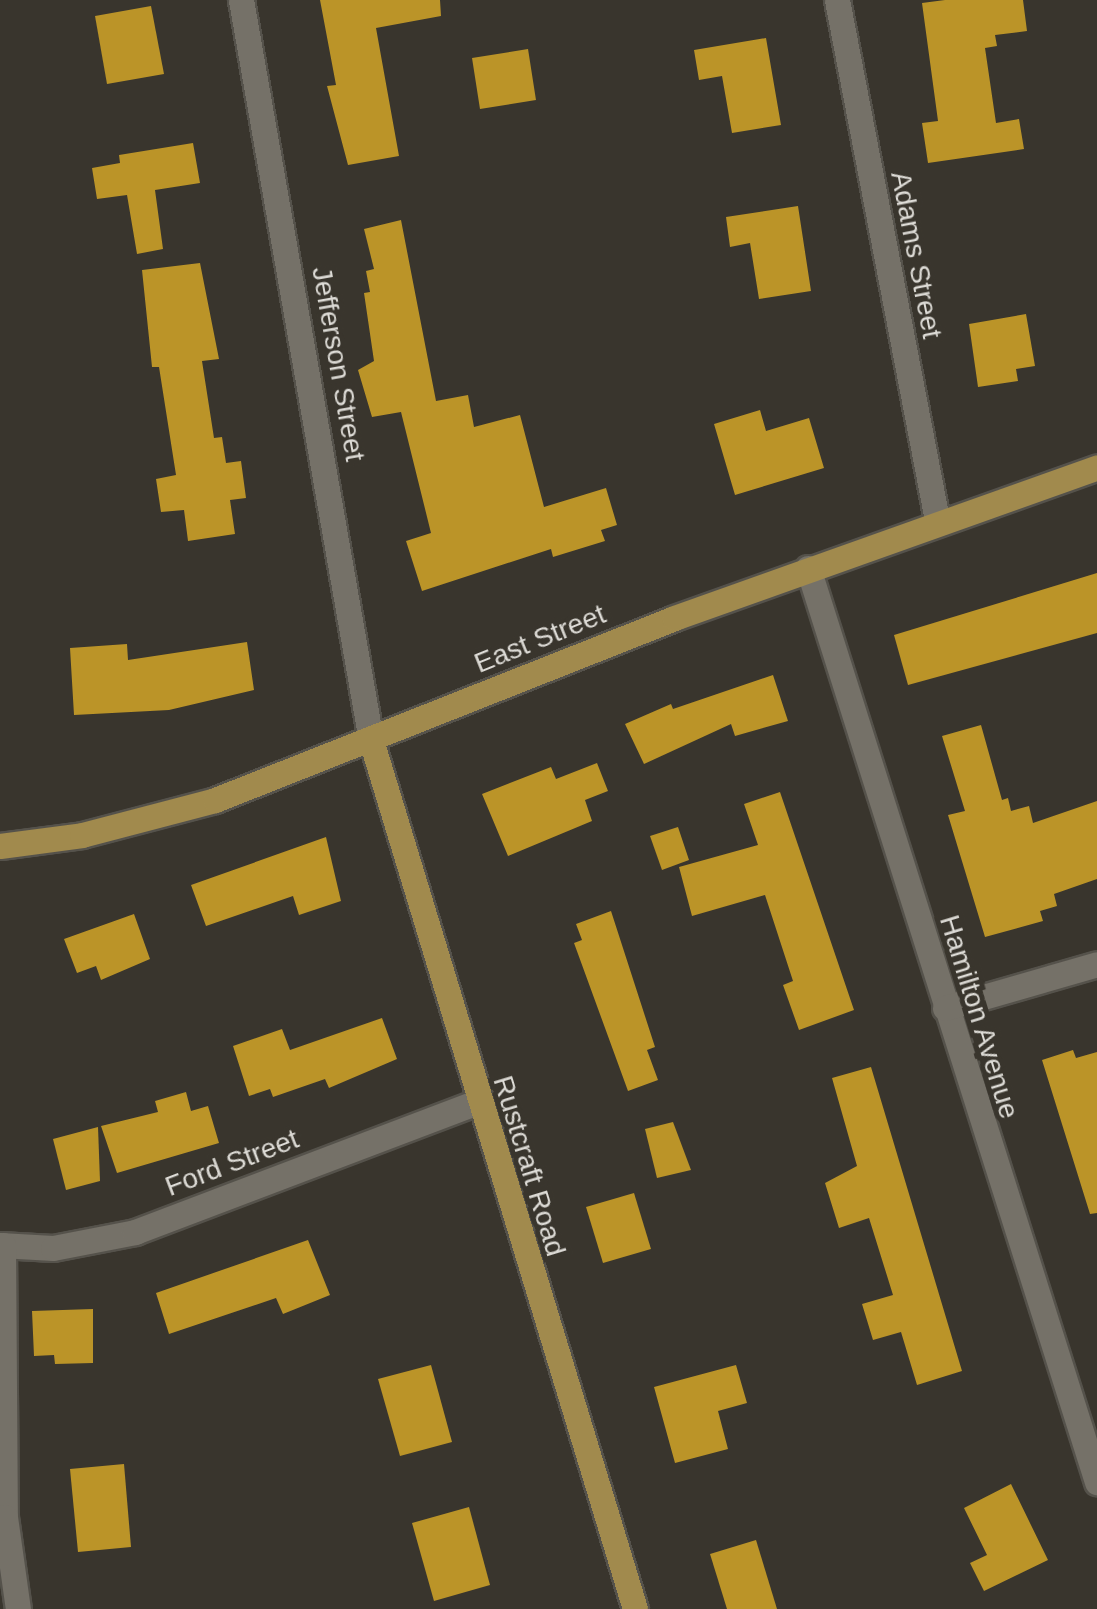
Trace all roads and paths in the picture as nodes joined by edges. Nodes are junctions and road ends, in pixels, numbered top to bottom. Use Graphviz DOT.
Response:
graph roads {
  1 [pos="241,0"];
  2 [pos="837,0"];
  3 [pos="1097,466"];
  4 [pos="936,520"];
  5 [pos="808,568"];
  6 [pos="371,740"];
  7 [pos="0,846"];
  8 [pos="1097,964"];
  9 [pos="944,1008"];
  10 [pos="478,1102"];
  11 [pos="1,1245"];
  12 [pos="1097,1482"];
  13 [pos="18,1609"];
  14 [pos="635,1609"];
  1 -- 6 [label="street, Jefferson Street"];
  2 -- 4 [label="street, Adams Street"];
  3 -- 4 [label="main road, East Street"];
  4 -- 5 [label="main road, East Street"];
  5 -- 6 [label="main road, East Street"];
  5 -- 9 [label="street, Hamilton Avenue"];
  6 -- 7 [label="main road, East Street"];
  6 -- 10 [label="main road, Rustcraft Road"];
  8 -- 9 [label="street"];
  9 -- 12 [label="street, Hamilton Avenue"];
  10 -- 11 [label="street, Ford Street"];
  10 -- 14 [label="main road, Rustcraft Road"];
  11 -- 13 [label="street"];
}
